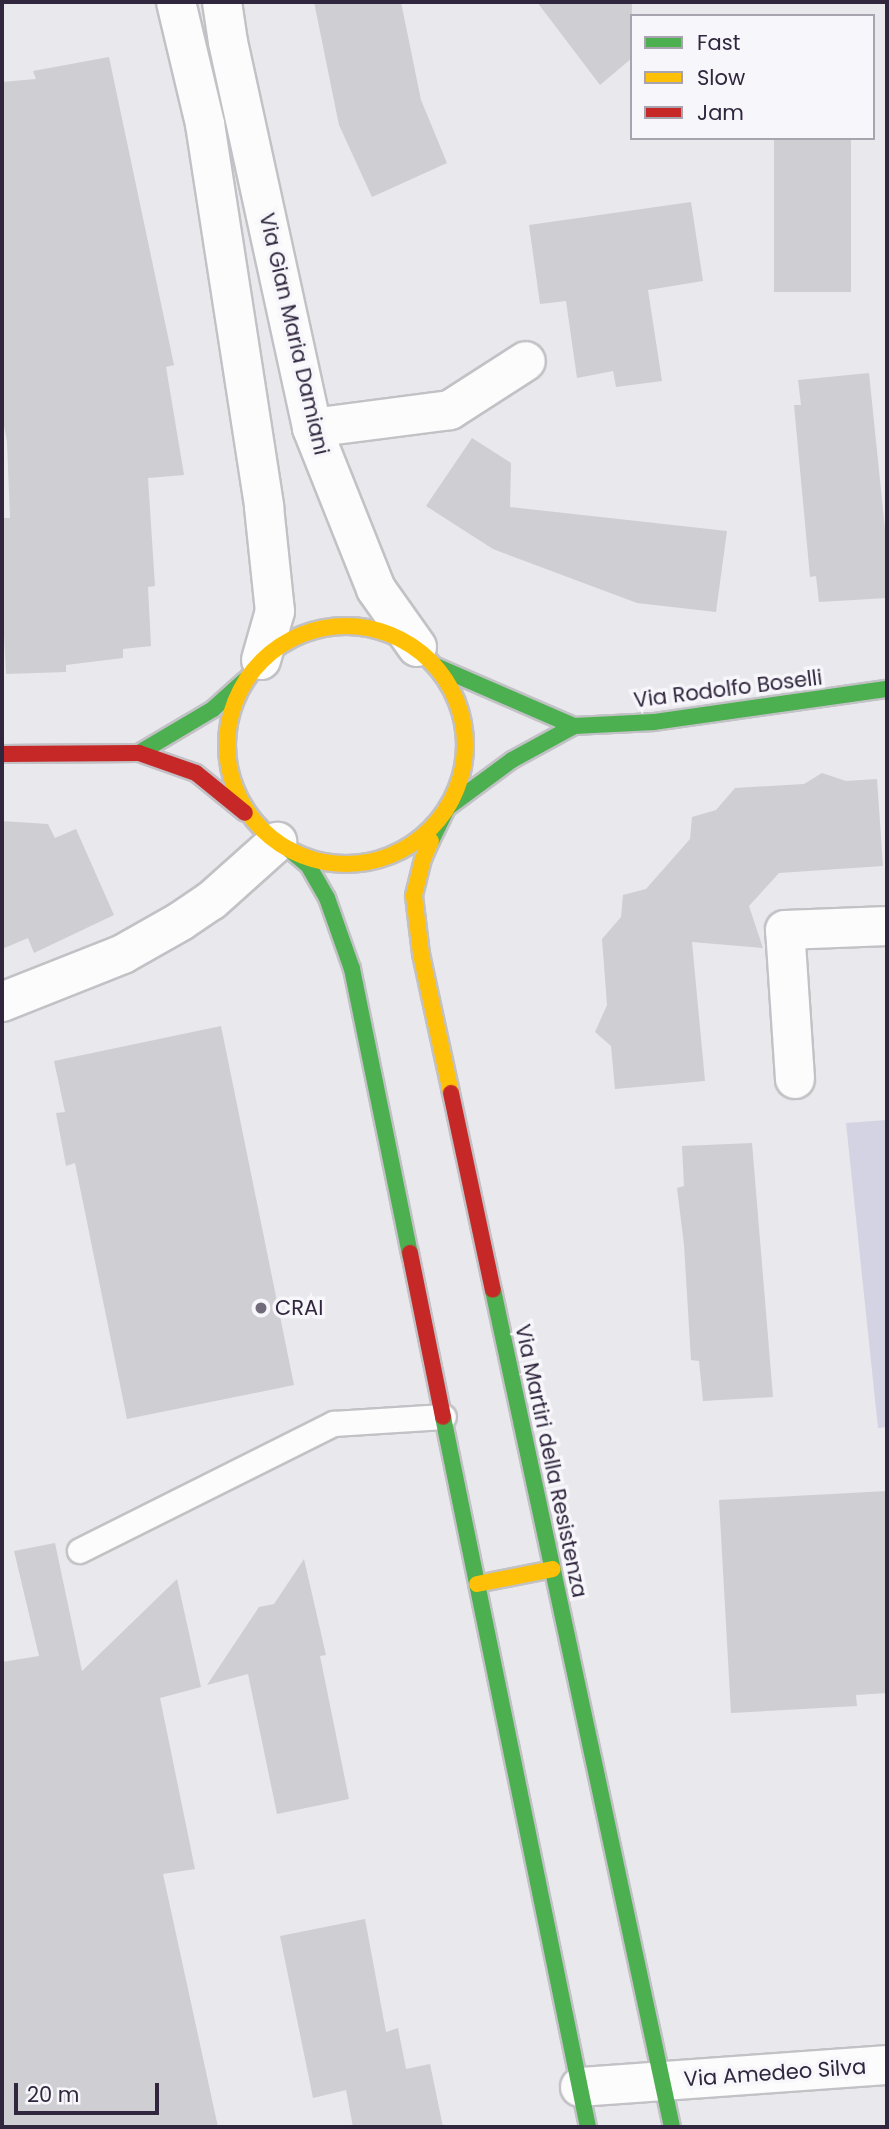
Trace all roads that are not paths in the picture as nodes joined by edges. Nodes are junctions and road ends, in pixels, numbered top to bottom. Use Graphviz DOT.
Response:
graph roads {
  1 [pos="177,2"];
  2 [pos="222,2"];
  3 [pos="526,361"];
  4 [pos="312,428"];
  5 [pos="428,657"];
  6 [pos="254,669"];
  7 [pos="887,689"];
  8 [pos="574,726"];
  9 [pos="139,753"];
  10 [pos="2,754"];
  11 [pos="447,807"];
  12 [pos="275,839"];
  13 [pos="887,926"];
  14 [pos="2,1002"];
  15 [pos="795,1079"];
  16 [pos="444,1417"];
  17 [pos="80,1551"];
  18 [pos="553,1569"];
  19 [pos="477,1584"];
  20 [pos="887,2065"];
  21 [pos="663,2081"];
  22 [pos="580,2087"];
  23 [pos="588,2127"];
  24 [pos="672,2127"];
  1 -- 6 [label="street"];
  2 -- 4 [label="street, Via Gian Maria Damiani"];
  3 -- 4 [label="street"];
  4 -- 5 [label="street, Via Gian Maria Damiani"];
  5 -- 6 [label="street"];
  5 -- 8 [label="street, Via Rodolfo Boselli"];
  5 -- 11 [label="street"];
  6 -- 9 [label="street"];
  6 -- 12 [label="street"];
  7 -- 8 [label="street, Via Rodolfo Boselli"];
  8 -- 11 [label="street, Via Rodolfo Boselli"];
  9 -- 10 [label="street"];
  9 -- 12 [label="street"];
  11 -- 12 [label="street"];
  11 -- 18 [label="street, Via Martiri della Resistenza"];
  12 -- 14 [label="street"];
  12 -- 16 [label="street"];
  13 -- 15 [label="street"];
  16 -- 17 [label="lane"];
  16 -- 19 [label="street"];
  18 -- 19 [label="street"];
  18 -- 21 [label="street, Via Martiri della Resistenza"];
  19 -- 22 [label="street"];
  20 -- 21 [label="street, Via Amedeo Silva"];
  21 -- 22 [label="street, Via Amedeo Silva"];
  21 -- 24 [label="street, Via Martiri della Resistenza"];
  22 -- 23 [label="street"];
}
